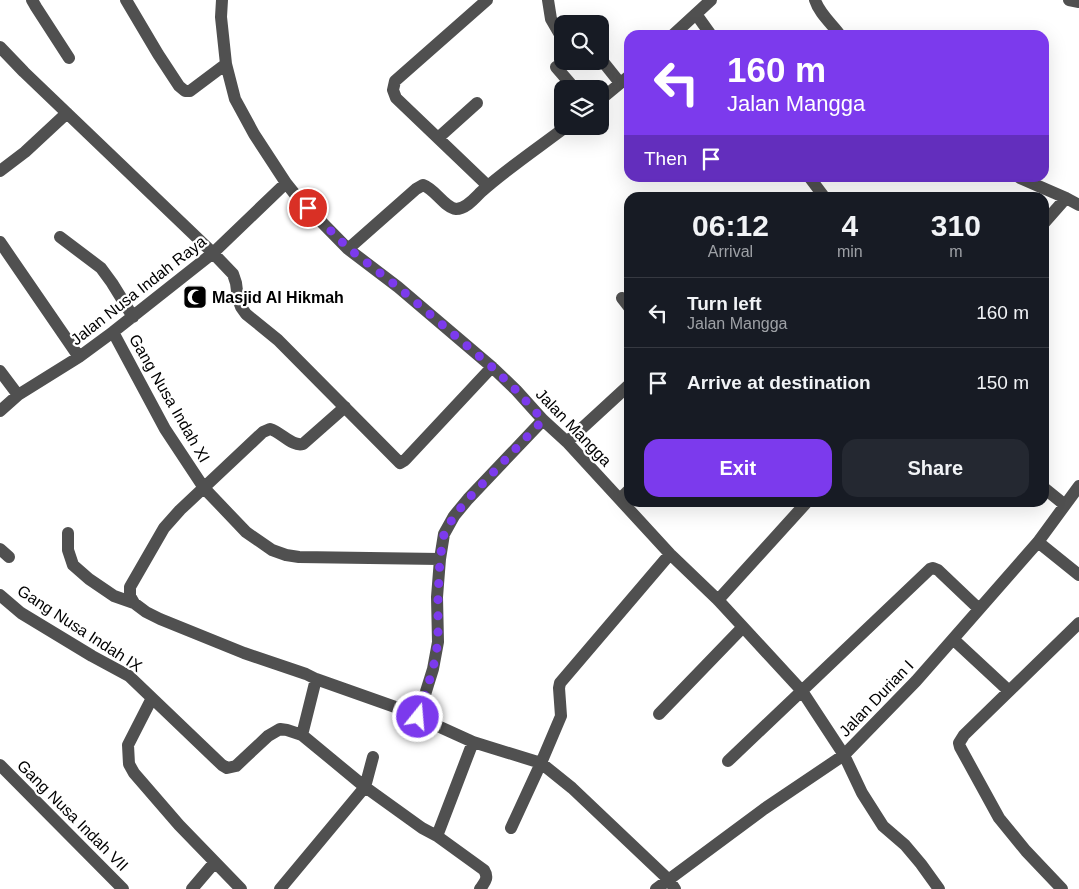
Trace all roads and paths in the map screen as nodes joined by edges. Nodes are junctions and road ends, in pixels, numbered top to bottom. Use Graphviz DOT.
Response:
graph roads {
  1 [pos="32,0"];
  2 [pos="126,0"];
  3 [pos="222,0"];
  4 [pos="487,0"];
  5 [pos="548,0"];
  6 [pos="711,0"];
  7 [pos="815,0"];
  8 [pos="1069,0"];
  9 [pos="1079,2"];
  10 [pos="696,14"];
  11 [pos="554,24"];
  12 [pos="678,30"];
  13 [pos="707,30"];
  14 [pos="836,30"];
  15 [pos="0,47"];
  16 [pos="69,58"];
  17 [pos="226,64"];
  18 [pos="609,66"];
  19 [pos="559,70"];
  20 [pos="624,79"];
  21 [pos="567,80"];
  22 [pos="609,92"];
  23 [pos="477,103"];
  24 [pos="67,113"];
  25 [pos="555,135"];
  26 [pos="438,138"];
  27 [pos="0,171"];
  28 [pos="1029,182"];
  29 [pos="286,183"];
  30 [pos="488,186"];
  31 [pos="1066,198"];
  32 [pos="1079,206"];
  33 [pos="1049,218"];
  34 [pos="60,237"];
  35 [pos="0,242"];
  36 [pos="348,248"];
  37 [pos="213,253"];
  38 [pos="132,317"];
  39 [pos="113,332"];
  40 [pos="79,357"];
  41 [pos="492,367"];
  42 [pos="0,371"];
  43 [pos="624,390"];
  44 [pos="18,395"];
  45 [pos="345,407"];
  46 [pos="0,411"];
  47 [pos="543,420"];
  48 [pos="567,442"];
  49 [pos="1079,486"];
  50 [pos="204,488"];
  51 [pos="1049,492"];
  52 [pos="624,495"];
  53 [pos="1065,505"];
  54 [pos="633,507"];
  55 [pos="802,507"];
  56 [pos="68,533"];
  57 [pos="1038,542"];
  58 [pos="670,554"];
  59 [pos="440,559"];
  60 [pos="1079,575"];
  61 [pos="0,595"];
  62 [pos="718,600"];
  63 [pos="134,603"];
  64 [pos="979,609"];
  65 [pos="1079,624"];
  66 [pos="743,627"];
  67 [pos="953,639"];
  68 [pos="316,679"];
  69 [pos="802,691"];
  70 [pos="1009,691"];
  71 [pos="152,698"];
  72 [pos="659,714"];
  73 [pos="418,717"];
  74 [pos="302,735"];
  75 [pos="473,742"];
  76 [pos="844,755"];
  77 [pos="373,757"];
  78 [pos="728,761"];
  79 [pos="541,763"];
  80 [pos="0,765"];
  81 [pos="365,788"];
  82 [pos="511,828"];
  83 [pos="437,836"];
  84 [pos="215,862"];
  85 [pos="672,884"];
  86 [pos="123,889"];
  87 [pos="192,889"];
  88 [pos="241,889"];
  89 [pos="280,889"];
  90 [pos="480,889"];
  91 [pos="656,889"];
  92 [pos="939,889"];
  93 [pos="1062,889"];
  1 -- 16 [label="street"];
  2 -- 17 [label="street"];
  3 -- 17 [label="street, Jalan Mangga"];
  4 -- 26 [label="street"];
  5 -- 11 [label="street"];
  6 -- 10 [label="street"];
  7 -- 14 [label="street"];
  8 -- 9 [label="street"];
  10 -- 12 [label="street"];
  10 -- 13 [label="street"];
  15 -- 24 [label="street"];
  17 -- 29 [label="street, Jalan Mangga"];
  18 -- 20 [label="street"];
  19 -- 21 [label="street"];
  20 -- 22 [label="street"];
  23 -- 26 [label="street"];
  24 -- 27 [label="street"];
  24 -- 37 [label="street"];
  25 -- 30 [label="street"];
  26 -- 30 [label="street"];
  28 -- 31 [label="street"];
  29 -- 36 [label="street, Jalan Mangga"];
  29 -- 37 [label="street, Jalan Nusa Indah Raya"];
  30 -- 36 [label="street"];
  31 -- 32 [label="street"];
  31 -- 33 [label="street"];
  34 -- 38 [label="street"];
  35 -- 40 [label="street"];
  36 -- 41 [label="street, Jalan Mangga"];
  37 -- 38 [label="street, Jalan Nusa Indah Raya"];
  37 -- 45 [label="street"];
  38 -- 39 [label="street, Jalan Nusa Indah Raya"];
  39 -- 40 [label="street, Jalan Nusa Indah Raya"];
  39 -- 50 [label="street, Gang Nusa Indah XI"];
  40 -- 44 [label="street, Jalan Nusa Indah Raya"];
  41 -- 45 [label="street"];
  41 -- 47 [label="street, Jalan Mangga"];
  42 -- 44 [label="street"];
  43 -- 48 [label="street"];
  44 -- 46 [label="street, Jalan Nusa Indah Raya"];
  45 -- 50 [label="street"];
  47 -- 48 [label="street, Jalan Mangga"];
  47 -- 59 [label="street"];
  48 -- 52 [label="street, Jalan Mangga"];
  49 -- 53 [label="street, Jalan Durian I"];
  50 -- 59 [label="street, Gang Nusa Indah XI"];
  50 -- 63 [label="street"];
  51 -- 53 [label="street"];
  53 -- 57 [label="street, Jalan Durian I"];
  54 -- 58 [label="street, Jalan Mangga"];
  55 -- 62 [label="street"];
  56 -- 63 [label="street"];
  57 -- 60 [label="street"];
  57 -- 64 [label="street, Jalan Durian I"];
  58 -- 62 [label="street, Jalan Mangga"];
  58 -- 79 [label="street"];
  59 -- 73 [label="street"];
  61 -- 71 [label="street, Gang Nusa Indah IX"];
  62 -- 66 [label="street, Jalan Mangga"];
  63 -- 68 [label="street"];
  64 -- 67 [label="street, Jalan Durian I"];
  64 -- 69 [label="street"];
  65 -- 70 [label="street"];
  66 -- 69 [label="street, Jalan Mangga"];
  66 -- 72 [label="street"];
  67 -- 70 [label="street"];
  67 -- 76 [label="street, Jalan Durian I"];
  68 -- 73 [label="street"];
  68 -- 74 [label="street"];
  69 -- 76 [label="street, Jalan Mangga"];
  69 -- 78 [label="street"];
  70 -- 93 [label="street"];
  71 -- 74 [label="street, Gang Nusa Indah IX"];
  71 -- 84 [label="street"];
  73 -- 75 [label="street"];
  74 -- 81 [label="street"];
  75 -- 79 [label="street"];
  75 -- 83 [label="street"];
  76 -- 85 [label="street, Jalan Durian I"];
  76 -- 92 [label="street, Jalan Mangga"];
  77 -- 81 [label="street"];
  79 -- 82 [label="street"];
  79 -- 85 [label="street"];
  80 -- 86 [label="street, Gang Nusa Indah VII"];
  81 -- 83 [label="street"];
  81 -- 89 [label="street"];
  83 -- 90 [label="street"];
  84 -- 87 [label="street"];
  84 -- 88 [label="street"];
  85 -- 91 [label="street, Jalan Durian I"];
}
